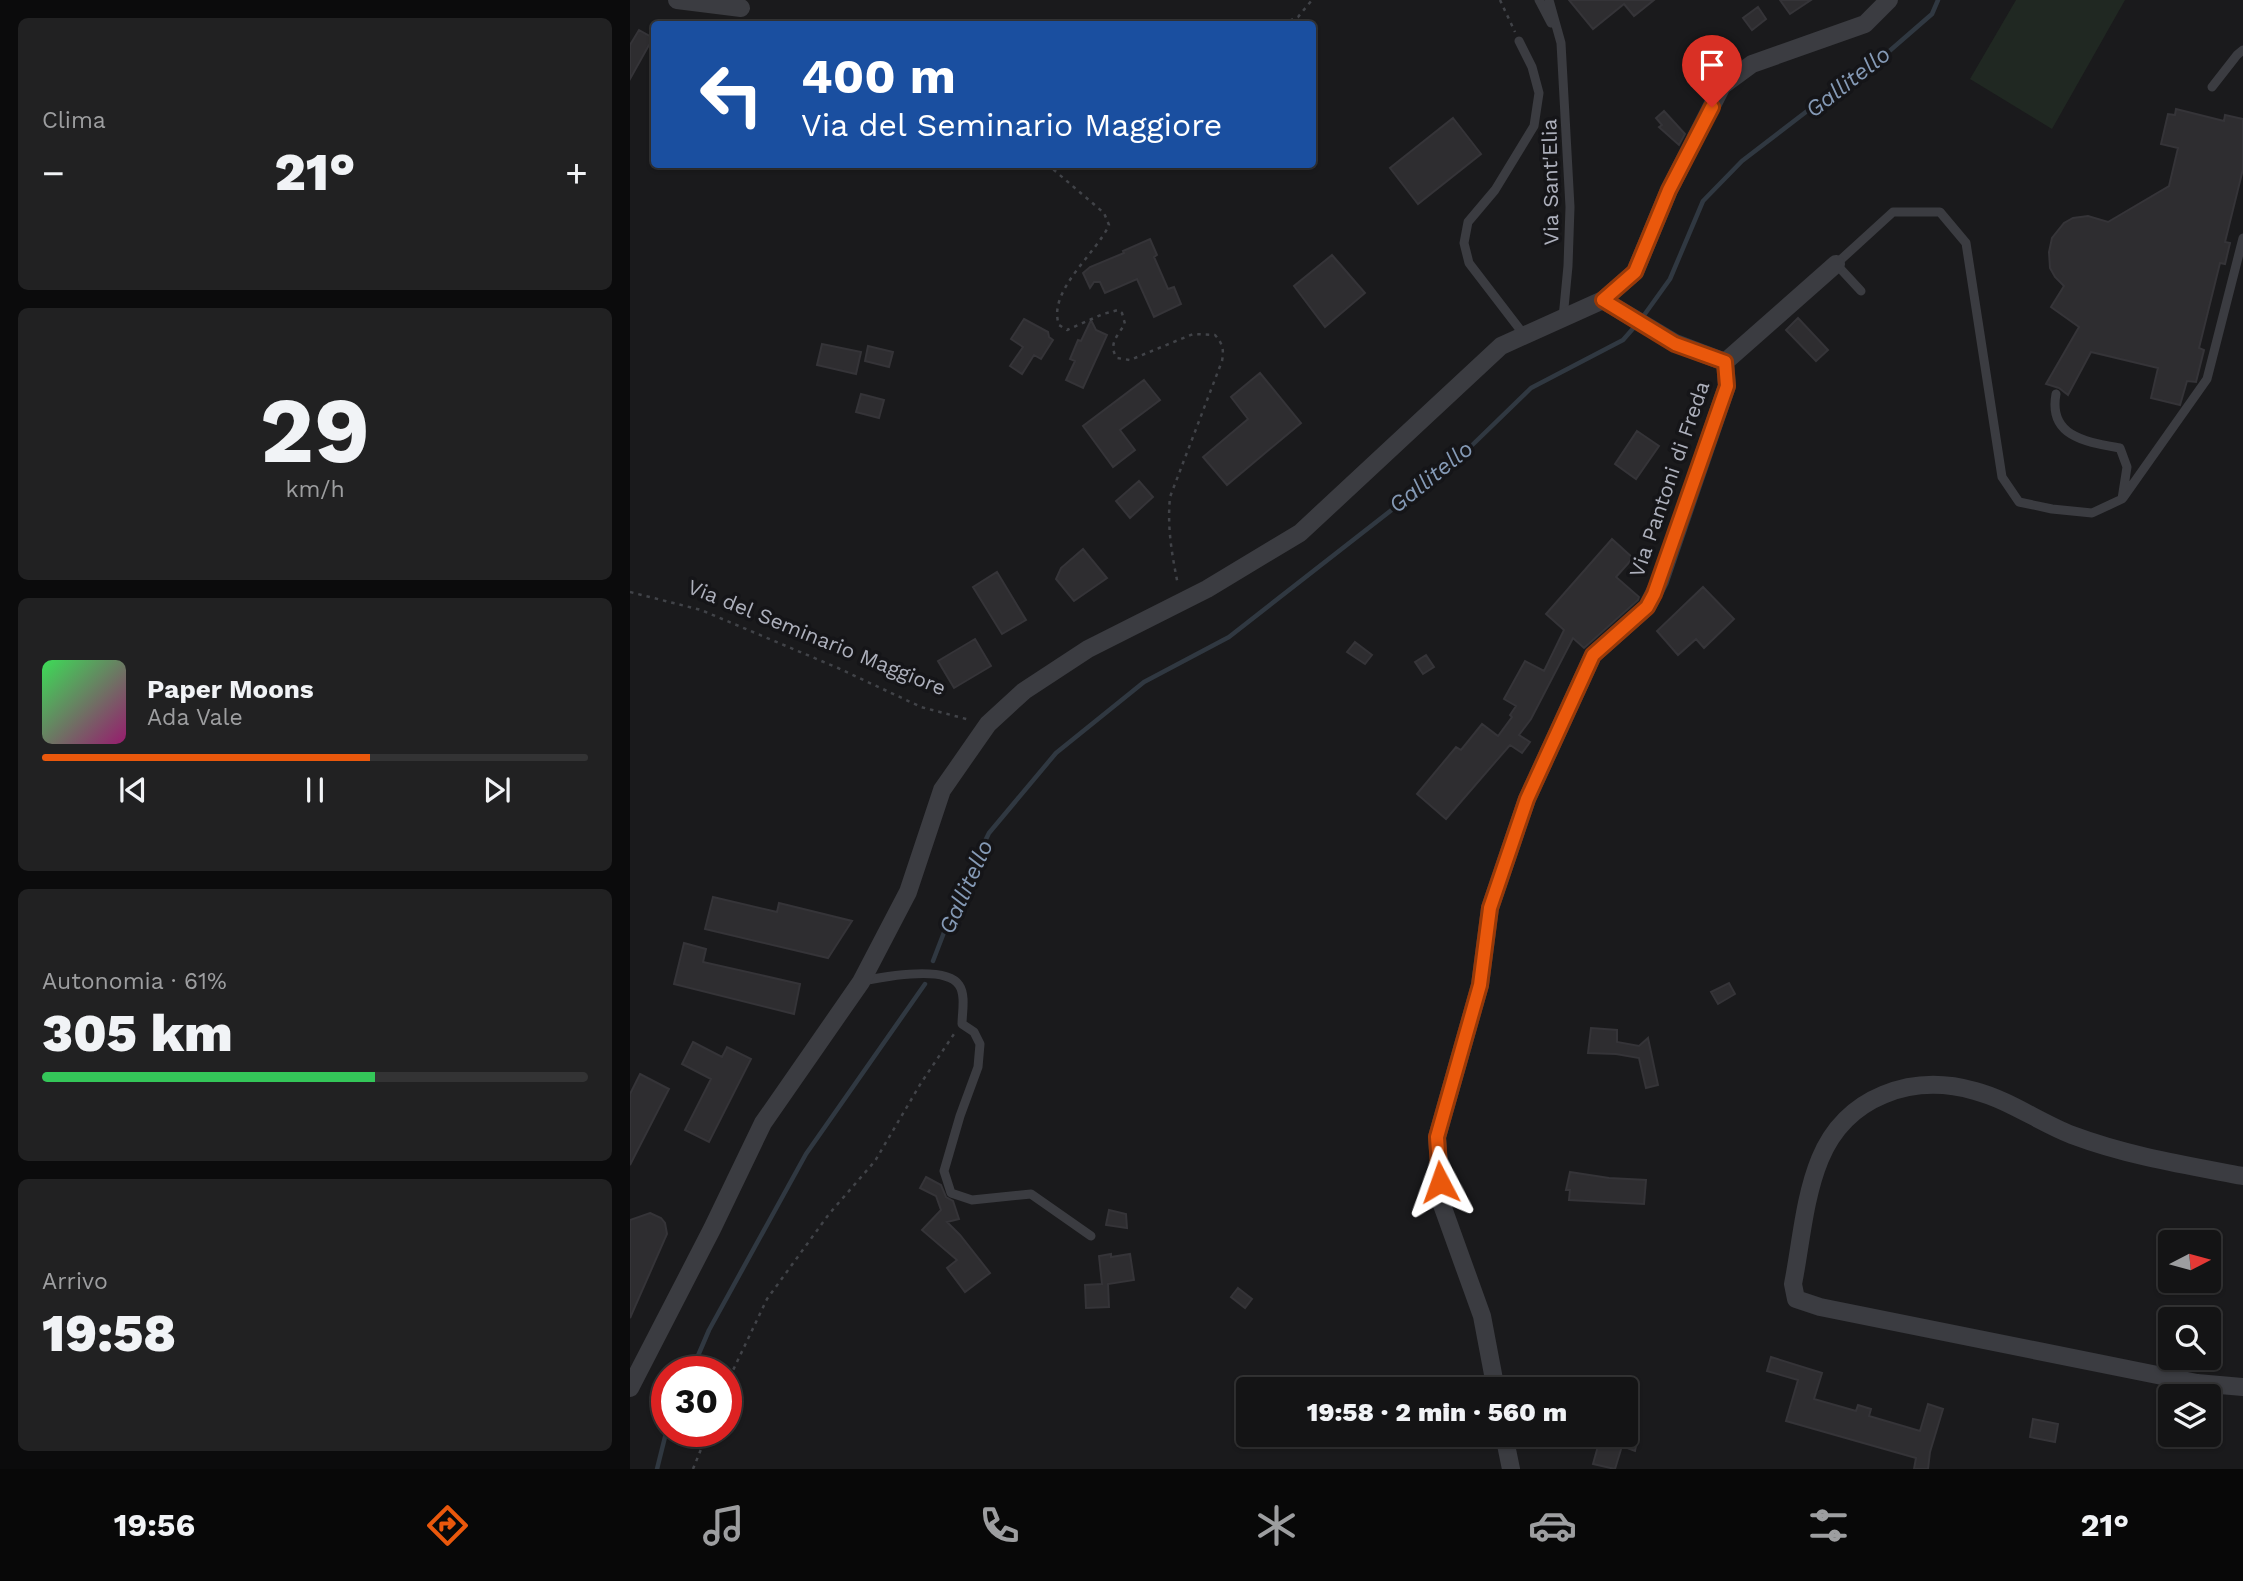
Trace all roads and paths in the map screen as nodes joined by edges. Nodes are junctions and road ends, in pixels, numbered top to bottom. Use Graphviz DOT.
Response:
graph roads {
  1 [pos="677,0"];
  2 [pos="1311,0"];
  3 [pos="1500,0"];
  4 [pos="1539,0"];
  5 [pos="1549,0"];
  6 [pos="1889,0"];
  7 [pos="741,8"];
  8 [pos="1289,21"];
  9 [pos="1519,41"];
  10 [pos="1561,43"];
  11 [pos="2243,50"];
  12 [pos="2212,88"];
  13 [pos="1052,168"];
  14 [pos="2243,239"];
  15 [pos="1836,264"];
  16 [pos="1861,290"];
  17 [pos="1608,303"];
  18 [pos="1562,320"];
  19 [pos="1525,336"];
  20 [pos="1725,362"];
  21 [pos="2056,394"];
  22 [pos="2122,499"];
  23 [pos="630,592"];
  24 [pos="1182,601"];
  25 [pos="988,724"];
  26 [pos="861,982"];
  27 [pos="962,1024"];
  28 [pos="2243,1176"];
  29 [pos="1091,1236"];
  30 [pos="740,1356"];
  31 [pos="1494,1377"];
  32 [pos="2243,1387"];
  33 [pos="630,1388"];
  34 [pos="702,1447"];
  35 [pos="1506,1447"];
  36 [pos="693,1469"];
  37 [pos="1511,1469"];
  1 -- 7 [label="street"];
  2 -- 8 [label="path"];
  3 -- 9 [label="path"];
  4 -- 10 [label="lane, Via Sant'Elia"];
  5 -- 10 [label="lane, Via Sant'Elia"];
  6 -- 17 [label="street"];
  9 -- 19 [label="lane"];
  10 -- 18 [label="lane, Via Sant'Elia"];
  11 -- 12 [label="lane"];
  13 -- 24 [label="path"];
  14 -- 22 [label="lane"];
  15 -- 16 [label="lane"];
  15 -- 20 [label="street"];
  15 -- 22 [label="lane"];
  17 -- 18 [label="street"];
  17 -- 20 [label="street"];
  18 -- 19 [label="street"];
  19 -- 24 [label="street"];
  20 -- 31 [label="street, Via Pantoni di Freda"];
  21 -- 22 [label="lane"];
  23 -- 25 [label="path, Via del Seminario Maggiore"];
  24 -- 25 [label="street"];
  25 -- 26 [label="street"];
  26 -- 27 [label="lane"];
  26 -- 33 [label="street"];
  27 -- 29 [label="lane"];
  27 -- 30 [label="path"];
  28 -- 32 [label="street"];
  34 -- 36 [label="path"];
  35 -- 37 [label="street"];
}
